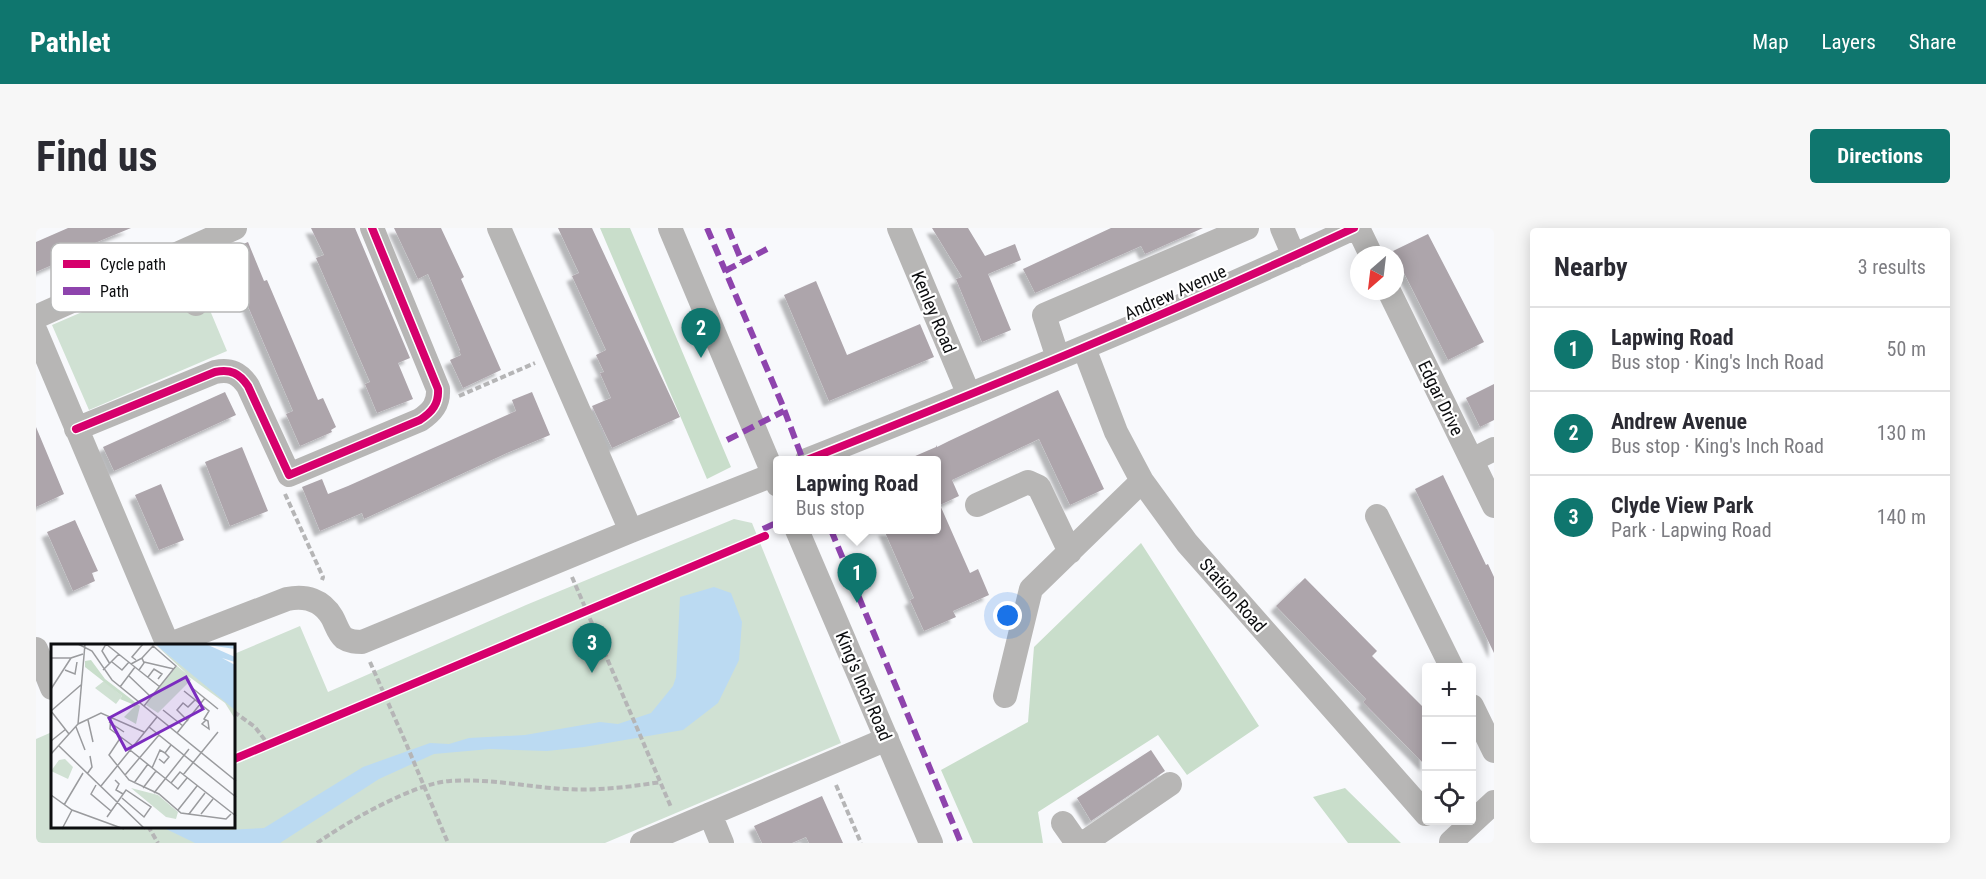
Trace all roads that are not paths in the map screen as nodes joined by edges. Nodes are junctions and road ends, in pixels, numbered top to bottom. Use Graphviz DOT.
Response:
graph roads {
  1 [pos="235,228"];
  2 [pos="372,228"];
  3 [pos="499,228"];
  4 [pos="670,228"];
  5 [pos="899,228"];
  6 [pos="1247,228"];
  7 [pos="1282,228"];
  8 [pos="1356,228"];
  9 [pos="202,243"];
  10 [pos="1366,246"];
  11 [pos="1294,256"];
  12 [pos="1393,300"];
  13 [pos="51,310"];
  14 [pos="36,317"];
  15 [pos="36,332"];
  16 [pos="1084,348"];
  17 [pos="1058,358"];
  18 [pos="969,395"];
  19 [pos="76,429"];
  20 [pos="1494,449"];
  21 [pos="817,456"];
  22 [pos="1472,460"];
  23 [pos="773,470"];
  24 [pos="773,478"];
  25 [pos="1143,481"];
  26 [pos="977,505"];
  27 [pos="1494,506"];
  28 [pos="1377,516"];
  29 [pos="631,531"];
  30 [pos="799,534"];
  31 [pos="1070,552"];
  32 [pos="168,644"];
  33 [pos="171,644"];
  34 [pos="36,649"];
  35 [pos="1450,663"];
  36 [pos="51,687"];
  37 [pos="51,691"];
  38 [pos="1005,696"];
  39 [pos="36,699"];
  40 [pos="1476,714"];
  41 [pos="887,739"];
  42 [pos="1494,751"];
  43 [pos="1170,784"];
  44 [pos="1494,802"];
  45 [pos="1422,809"];
  46 [pos="710,814"];
  47 [pos="1063,823"];
  48 [pos="1436,825"];
  49 [pos="642,843"];
  50 [pos="722,843"];
  51 [pos="930,843"];
  52 [pos="1077,843"];
  53 [pos="1084,843"];
  54 [pos="1451,843"];
  1 -- 9 [label="street"];
  2 -- 19 [label="street"];
  3 -- 29 [label="street"];
  4 -- 23 [label="street"];
  5 -- 18 [label="street, Kenley Road"];
  6 -- 17 [label="street, Andrew Avenue"];
  7 -- 11 [label="street"];
  8 -- 10 [label="street"];
  8 -- 11 [label="street, Andrew Avenue"];
  11 -- 16 [label="street, Andrew Avenue"];
  12 -- 22 [label="street, Edgar Drive"];
  13 -- 14 [label="street"];
  15 -- 19 [label="street"];
  16 -- 17 [label="street, Andrew Avenue"];
  16 -- 25 [label="street, Station Road"];
  17 -- 18 [label="street, Andrew Avenue"];
  18 -- 21 [label="street, Andrew Avenue"];
  19 -- 32 [label="street"];
  20 -- 22 [label="street"];
  22 -- 27 [label="street, Edgar Drive"];
  24 -- 29 [label="street"];
  25 -- 31 [label="street"];
  25 -- 45 [label="street, Station Road"];
  26 -- 31 [label="street"];
  28 -- 35 [label="street"];
  29 -- 33 [label="street"];
  30 -- 41 [label="street, King's Inch Road"];
  31 -- 38 [label="street"];
  34 -- 36 [label="street"];
  37 -- 39 [label="street"];
  40 -- 42 [label="street"];
  41 -- 46 [label="street"];
  41 -- 51 [label="street, King's Inch Road"];
  43 -- 53 [label="street"];
  44 -- 54 [label="street"];
  46 -- 49 [label="street"];
  46 -- 50 [label="street"];
  47 -- 52 [label="street"];
  48 -- 54 [label="street"];
}
